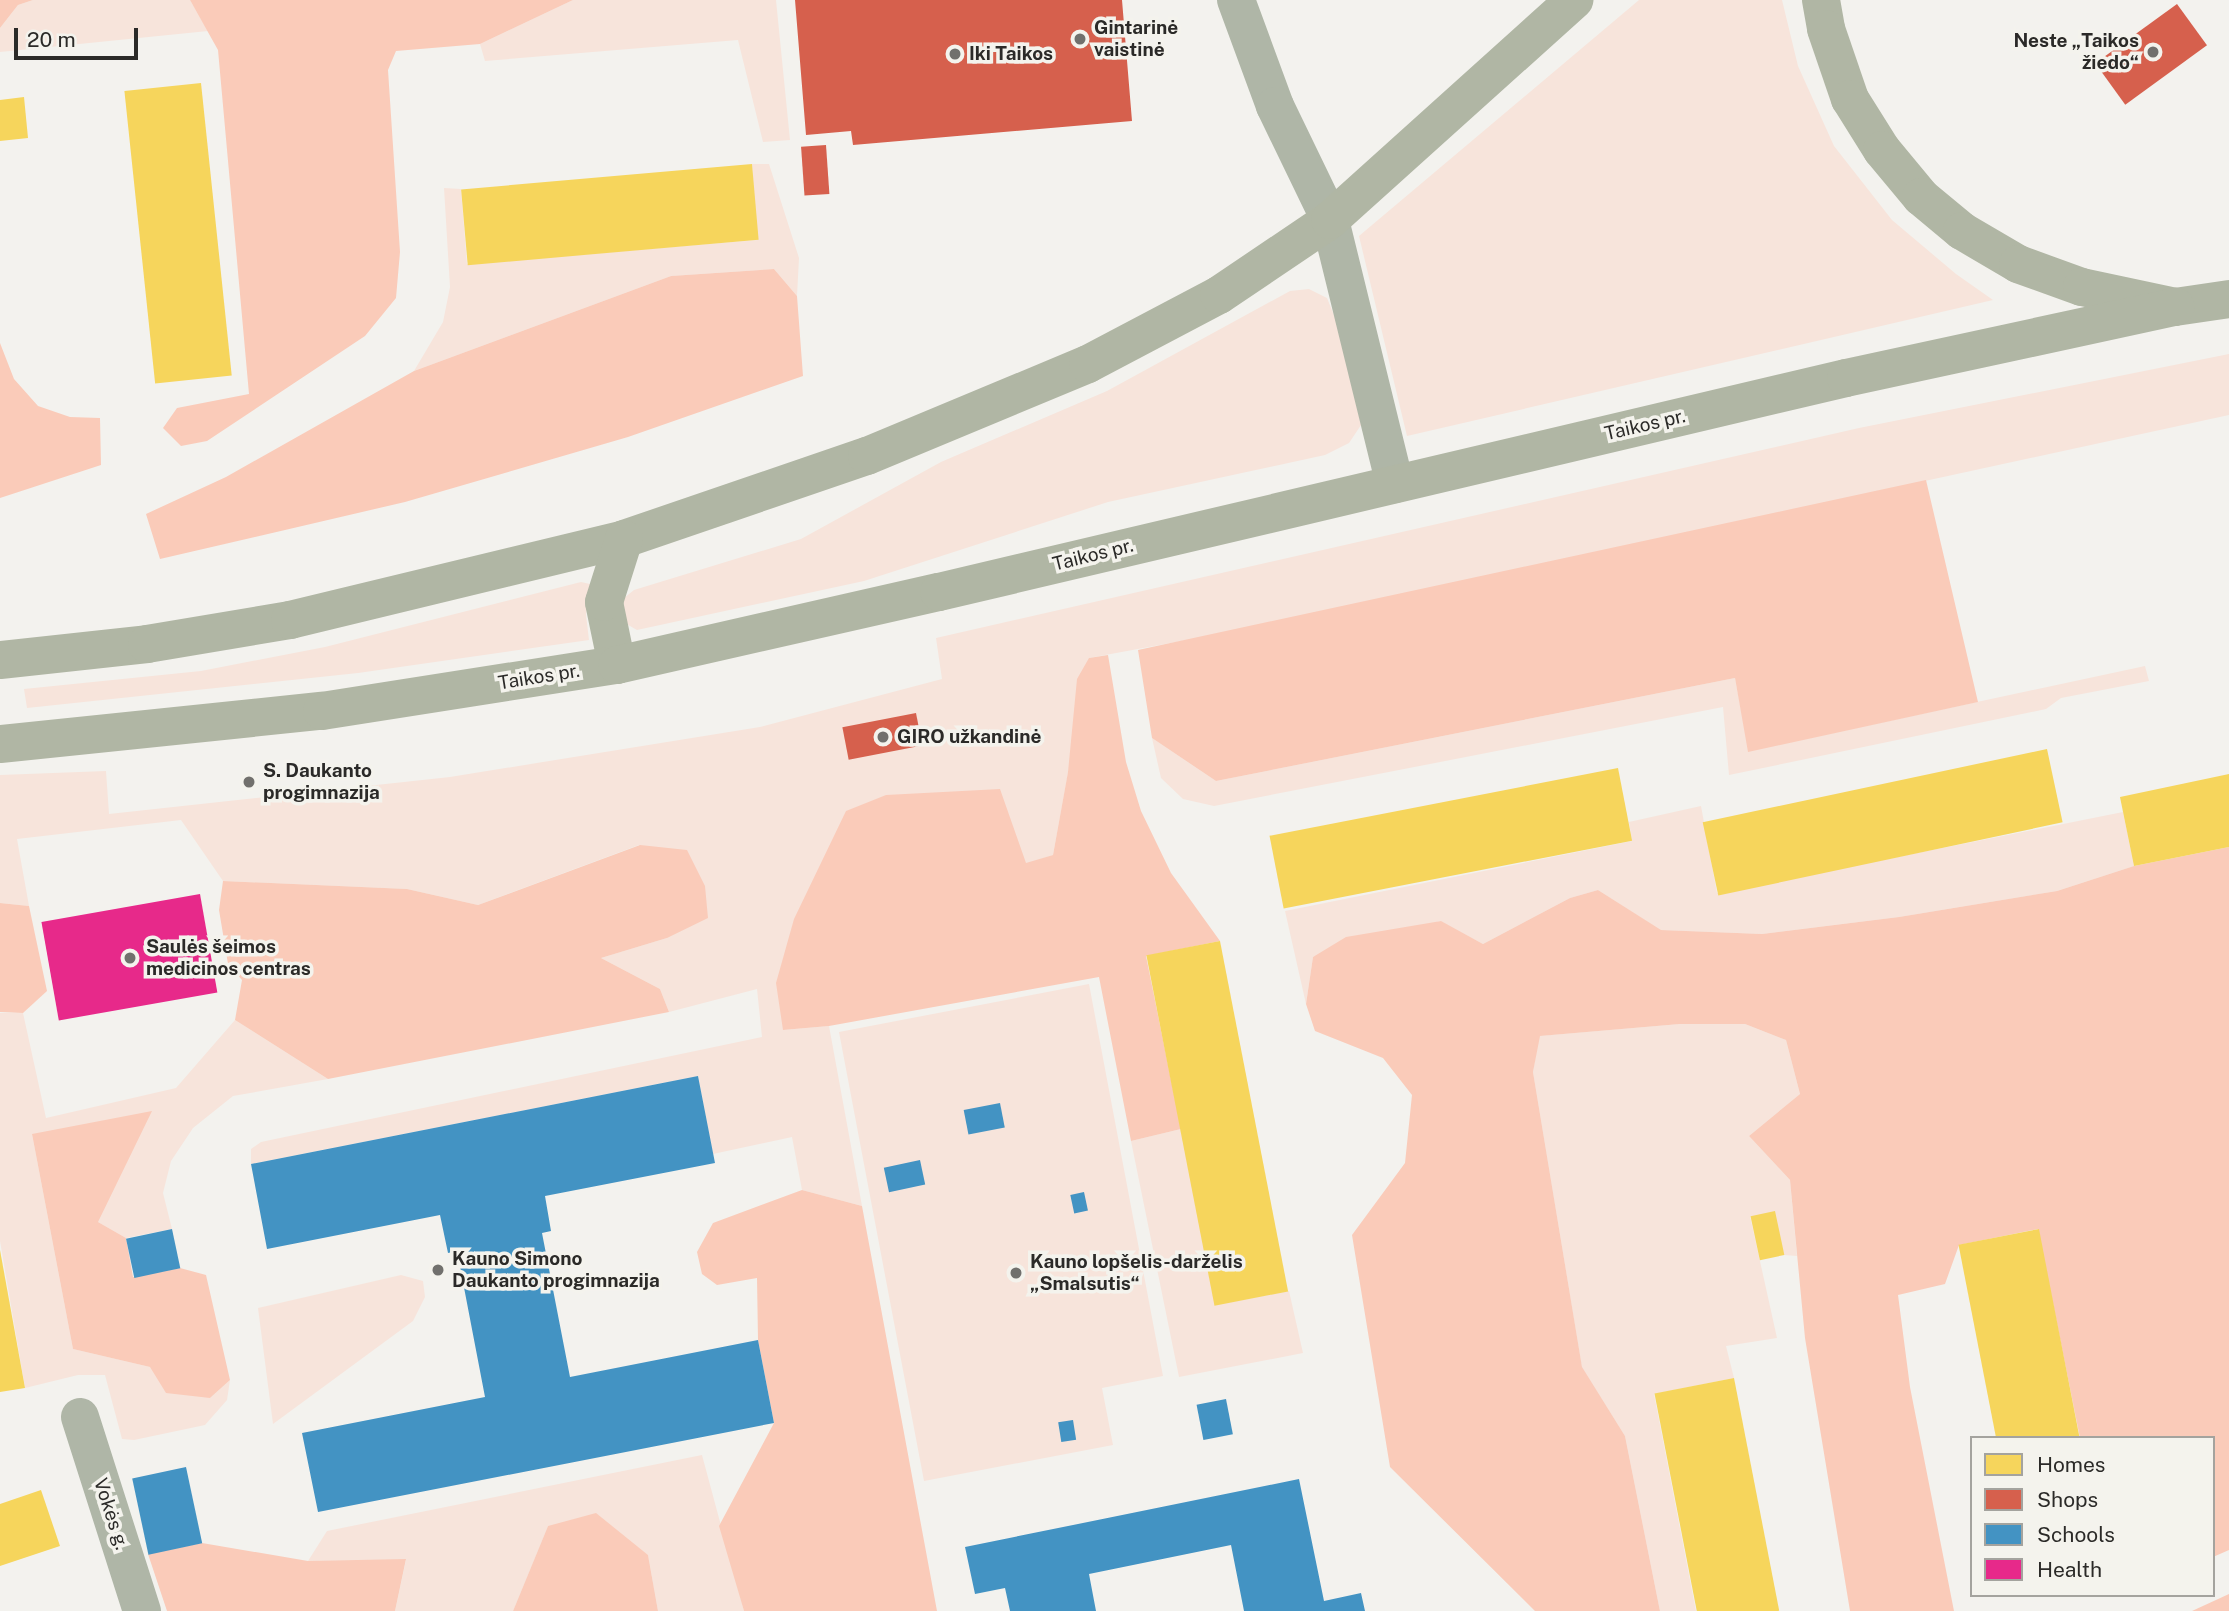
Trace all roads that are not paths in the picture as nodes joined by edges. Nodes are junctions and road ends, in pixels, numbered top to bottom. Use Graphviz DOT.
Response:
graph roads {
  1 [pos="1236,0"];
  2 [pos="1574,0"];
  3 [pos="1821,0"];
  4 [pos="1330,220"];
  5 [pos="2229,299"];
  6 [pos="2175,307"];
  7 [pos="1395,484"];
  8 [pos="624,539"];
  9 [pos="0,660"];
  10 [pos="617,665"];
  11 [pos="0,744"];
  12 [pos="80,1417"];
  13 [pos="142,1611"];
  1 -- 4 [label="street"];
  2 -- 4 [label="main road"];
  3 -- 6 [label="main road"];
  4 -- 7 [label="street"];
  4 -- 8 [label="main road"];
  5 -- 6 [label="main road, Taikos pr."];
  6 -- 7 [label="main road, Taikos pr."];
  7 -- 10 [label="main road, Taikos pr."];
  8 -- 9 [label="main road"];
  8 -- 10 [label="main road"];
  10 -- 11 [label="main road, Taikos pr."];
  12 -- 13 [label="street, Vokės g."];
}
